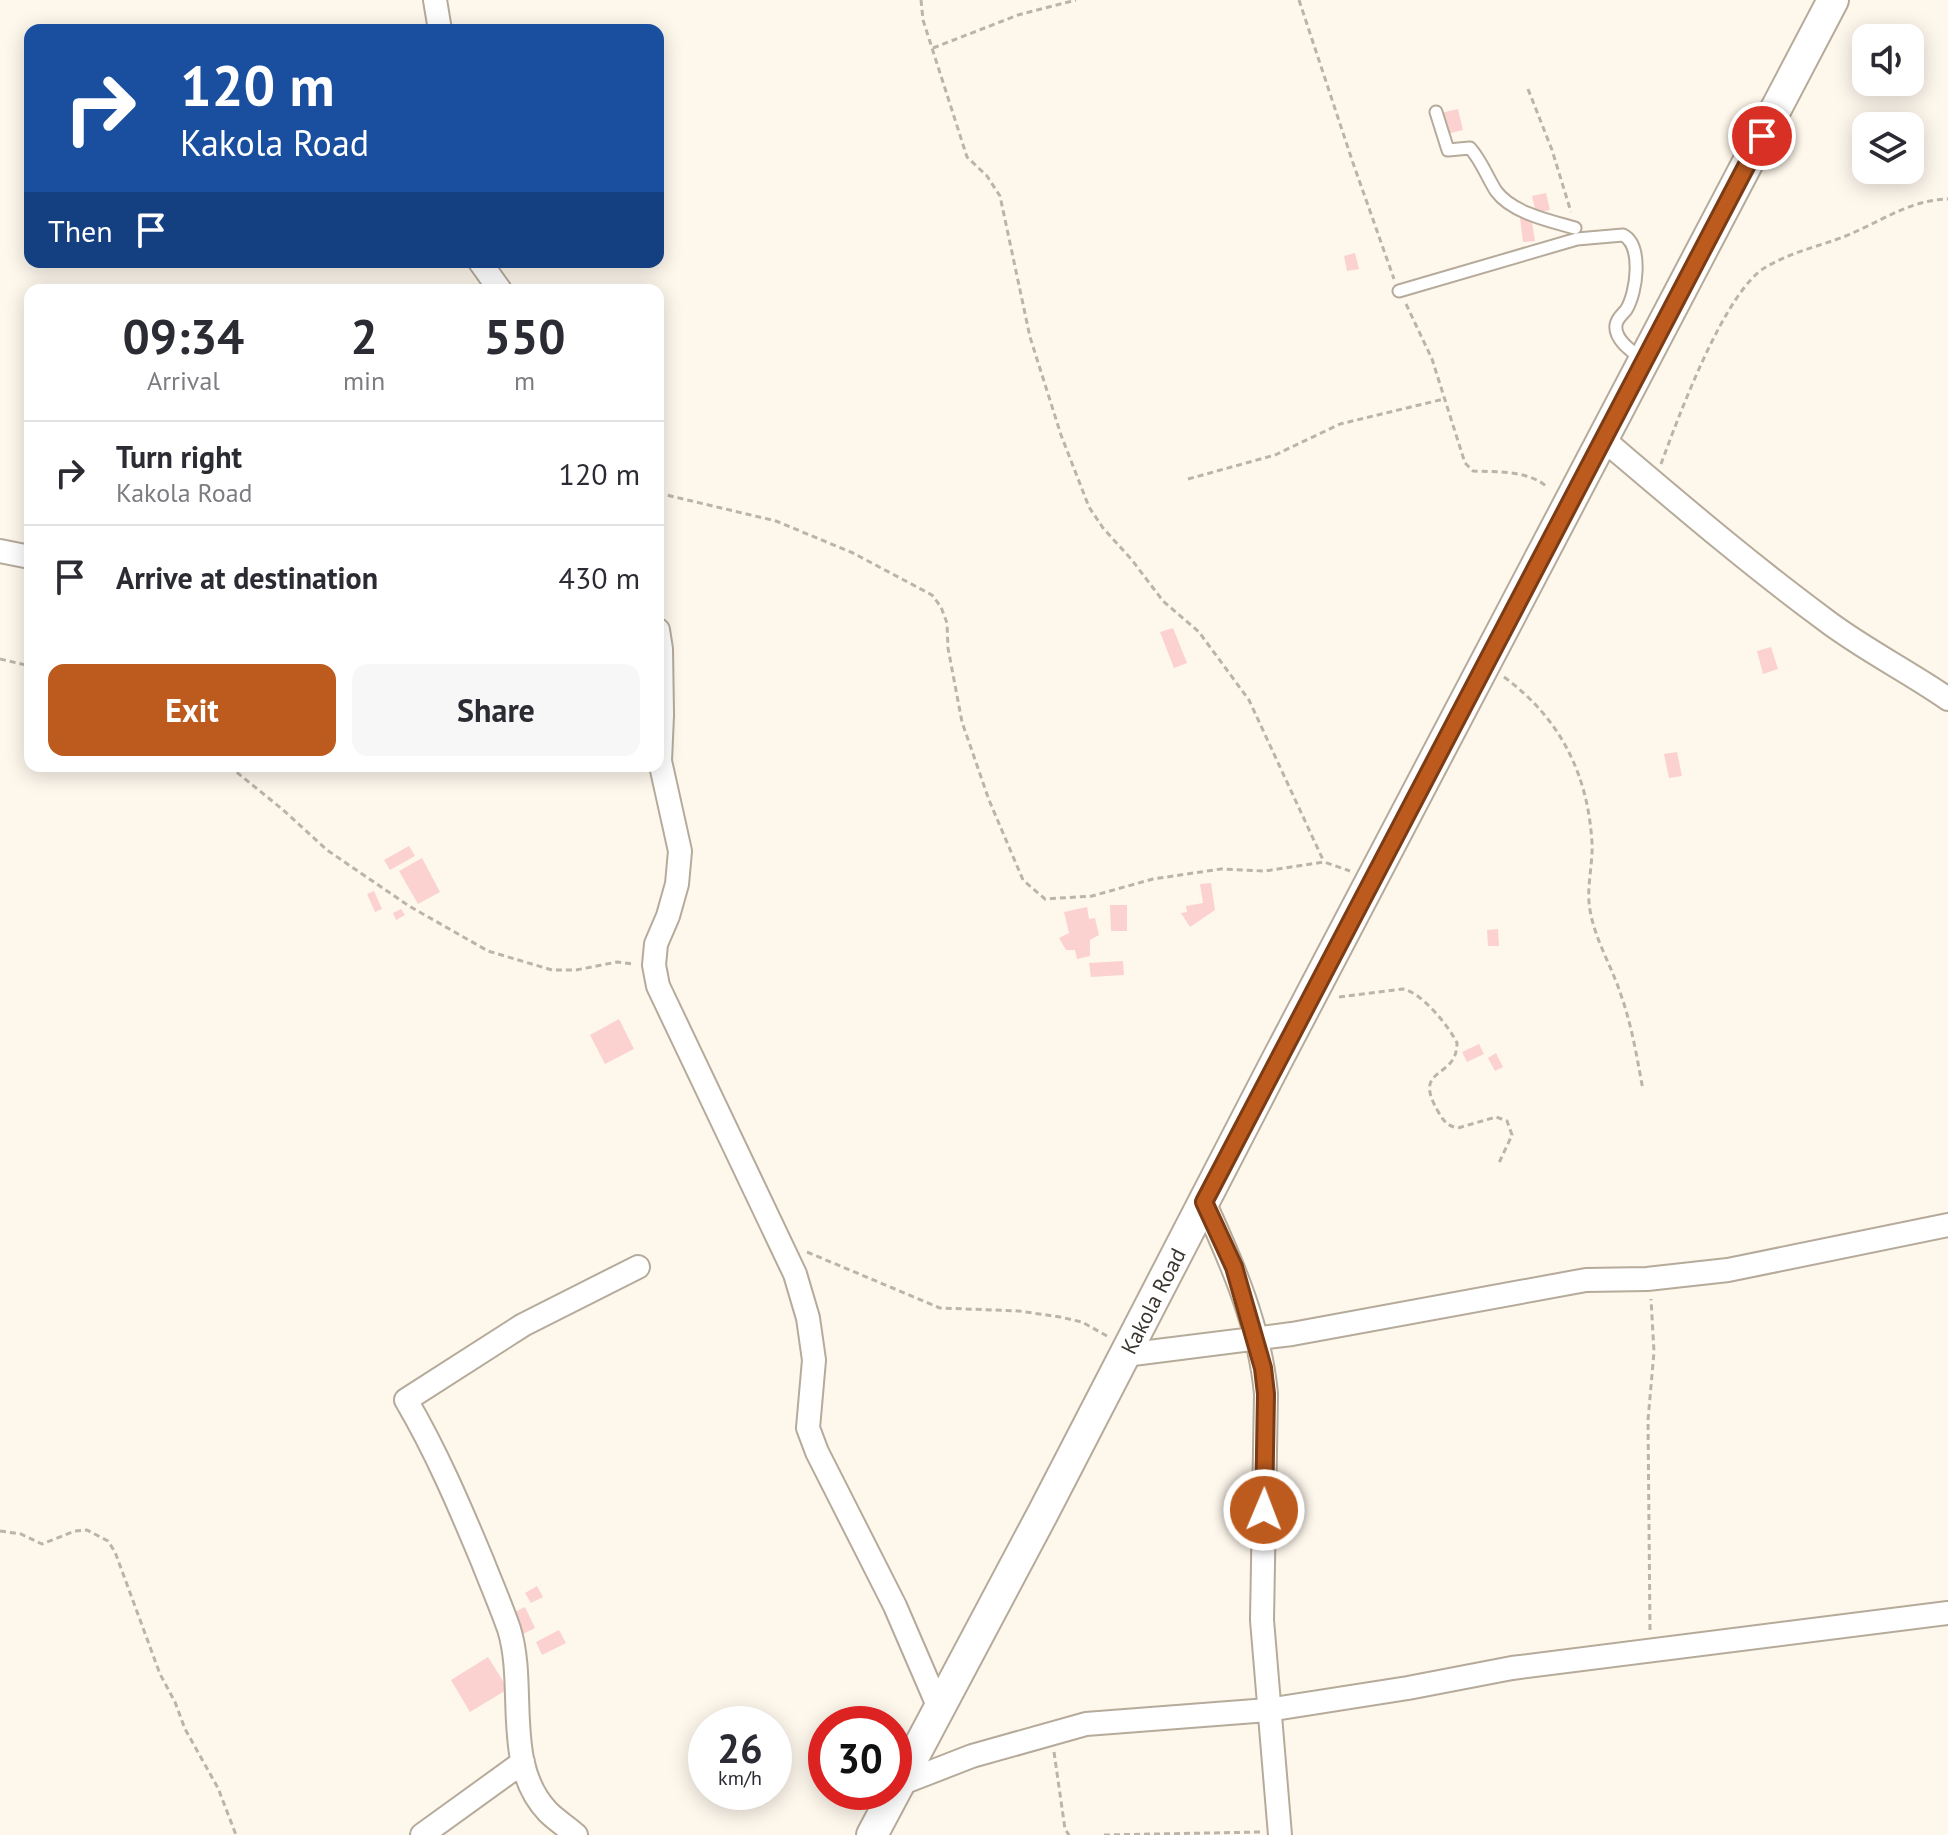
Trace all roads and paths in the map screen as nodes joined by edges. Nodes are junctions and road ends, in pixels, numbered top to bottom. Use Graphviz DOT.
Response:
graph roads {
  1 [pos="435,0"];
  2 [pos="921,0"];
  3 [pos="1076,0"];
  4 [pos="1833,0"];
  5 [pos="439,24"];
  6 [pos="933,48"];
  7 [pos="1528,89"];
  8 [pos="1436,112"];
  9 [pos="1948,199"];
  10 [pos="1575,228"];
  11 [pos="1399,291"];
  12 [pos="1645,361"];
  13 [pos="1444,399"];
  14 [pos="1604,440"];
  15 [pos="1188,479"];
  16 [pos="1654,482"];
  17 [pos="664,494"];
  18 [pos="0,551"];
  19 [pos="24,556"];
  20 [pos="0,659"];
  21 [pos="1485,663"];
  22 [pos="24,665"];
  23 [pos="1948,699"];
  24 [pos="236,772"];
  25 [pos="662,772"];
  26 [pos="1324,862"];
  27 [pos="1372,878"];
  28 [pos="658,986"];
  29 [pos="1307,1003"];
  30 [pos="1643,1090"];
  31 [pos="1498,1165"];
  32 [pos="1204,1202"];
  33 [pos="1948,1225"];
  34 [pos="781,1241"];
  35 [pos="638,1267"];
  36 [pos="1647,1279"];
  37 [pos="1255,1340"];
  38 [pos="1124,1357"];
  39 [pos="0,1531"];
  40 [pos="1948,1613"];
  41 [pos="1651,1650"];
  42 [pos="939,1708"];
  43 [pos="1268,1710"];
  44 [pos="1050,1733"];
  45 [pos="912,1761"];
  46 [pos="523,1762"];
  47 [pos="912,1779"];
  48 [pos="886,1810"];
  49 [pos="1280,1834"];
  50 [pos="236,1835"];
  51 [pos="422,1835"];
  52 [pos="576,1835"];
  53 [pos="872,1835"];
  54 [pos="1069,1835"];
  55 [pos="1104,1835"];
  1 -- 5 [label="street"];
  2 -- 6 [label="path"];
  3 -- 6 [label="path"];
  4 -- 12 [label="main road, Kakola Road"];
  6 -- 26 [label="path"];
  7 -- 10 [label="path"];
  8 -- 10 [label="lane"];
  9 -- 16 [label="path"];
  11 -- 12 [label="lane"];
  12 -- 14 [label="main road, Kakola Road"];
  13 -- 15 [label="path"];
  14 -- 16 [label="street"];
  14 -- 21 [label="main road, Kakola Road"];
  16 -- 23 [label="street"];
  17 -- 26 [label="path"];
  18 -- 19 [label="street"];
  20 -- 22 [label="path"];
  21 -- 27 [label="main road, Kakola Road"];
  21 -- 30 [label="path"];
  24 -- 28 [label="path"];
  25 -- 28 [label="street"];
  26 -- 27 [label="path"];
  27 -- 29 [label="main road, Kakola Road"];
  28 -- 34 [label="street"];
  29 -- 31 [label="path"];
  29 -- 32 [label="main road, Kakola Road"];
  32 -- 37 [label="street"];
  32 -- 38 [label="main road, Kakola Road"];
  33 -- 36 [label="street"];
  34 -- 38 [label="path"];
  34 -- 42 [label="street"];
  35 -- 46 [label="street"];
  36 -- 37 [label="street"];
  36 -- 41 [label="path"];
  37 -- 38 [label="street"];
  37 -- 43 [label="street"];
  38 -- 42 [label="main road, Kakola Road"];
  39 -- 50 [label="path"];
  40 -- 41 [label="street"];
  41 -- 43 [label="street"];
  42 -- 45 [label="main road, Kakola Road"];
  43 -- 44 [label="street"];
  43 -- 49 [label="street"];
  44 -- 47 [label="street"];
  44 -- 54 [label="path"];
  46 -- 51 [label="street"];
  46 -- 52 [label="street"];
  48 -- 53 [label="main road, Kakola Road"];
  49 -- 55 [label="path"];
}
